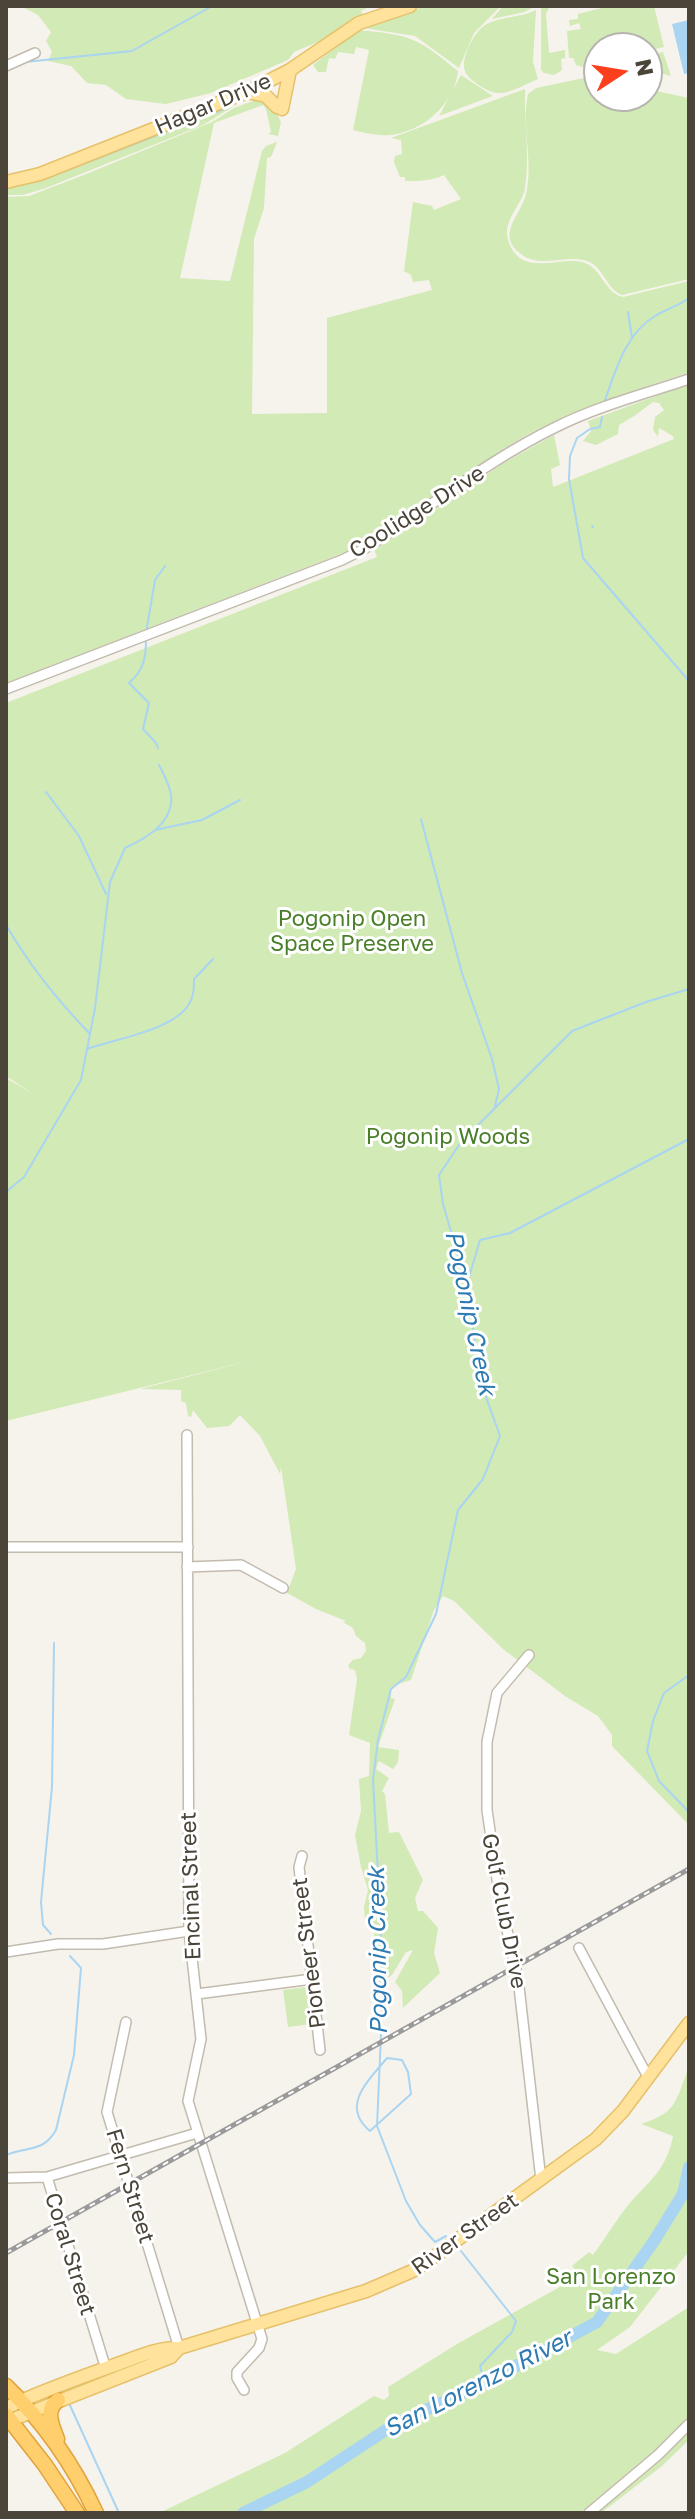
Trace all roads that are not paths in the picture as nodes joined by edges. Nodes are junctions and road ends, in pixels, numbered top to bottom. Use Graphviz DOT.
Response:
graph roads {
  1 [pos="410,6"];
  2 [pos="35,53"];
  3 [pos="6,66"];
  4 [pos="290,70"];
  5 [pos="270,81"];
  6 [pos="247,92"];
  7 [pos="279,104"];
  8 [pos="6,182"];
  9 [pos="689,379"];
  10 [pos="6,689"];
  11 [pos="187,1435"];
  12 [pos="6,1547"];
  13 [pos="188,1547"];
  14 [pos="187,1567"];
  15 [pos="283,1588"];
  16 [pos="529,1655"];
  17 [pos="302,1856"];
  18 [pos="189,1931"];
  19 [pos="579,1948"];
  20 [pos="6,1952"];
  21 [pos="312,1979"];
  22 [pos="197,1994"];
  23 [pos="126,2022"];
  24 [pos="689,2023"];
  25 [pos="320,2050"];
  26 [pos="648,2077"];
  27 [pos="197,2133"];
  28 [pos="120,2155"];
  29 [pos="47,2177"];
  30 [pos="6,2178"];
  31 [pos="541,2180"];
  32 [pos="257,2325"];
  33 [pos="179,2348"];
  34 [pos="106,2369"];
  35 [pos="6,2386"];
  36 [pos="244,2390"];
  37 [pos="58,2400"];
  38 [pos="26,2406"];
  39 [pos="7,2416"];
  40 [pos="689,2424"];
  41 [pos="63,2454"];
  42 [pos="77,2513"];
  43 [pos="96,2513"];
  44 [pos="589,2513"];
  1 -- 4 [label="main road, Hagar Drive"];
  2 -- 3 [label="street"];
  4 -- 5 [label="main road, Hagar Drive"];
  4 -- 7 [label="main road"];
  5 -- 6 [label="main road, Hagar Drive"];
  5 -- 7 [label="main road"];
  6 -- 7 [label="main road"];
  6 -- 8 [label="main road, Hagar Drive"];
  9 -- 10 [label="street, Coolidge Drive"];
  11 -- 13 [label="street, Encinal Street"];
  12 -- 13 [label="street"];
  13 -- 14 [label="street, Encinal Street"];
  14 -- 15 [label="street"];
  14 -- 18 [label="street, Encinal Street"];
  16 -- 31 [label="street, Golf Club Drive"];
  17 -- 21 [label="street, Pioneer Street"];
  18 -- 20 [label="street"];
  18 -- 22 [label="street, Encinal Street"];
  19 -- 26 [label="street"];
  21 -- 22 [label="street"];
  21 -- 25 [label="street, Pioneer Street"];
  22 -- 27 [label="street, Encinal Street"];
  23 -- 28 [label="street, Fern Street"];
  24 -- 26 [label="main road, River Street"];
  26 -- 31 [label="main road, River Street"];
  27 -- 28 [label="street"];
  27 -- 32 [label="street, Encinal Street"];
  28 -- 29 [label="street"];
  28 -- 33 [label="street, Fern Street"];
  29 -- 30 [label="street, Coral Street"];
  29 -- 34 [label="street, Coral Street"];
  31 -- 32 [label="main road, River Street"];
  32 -- 33 [label="main road, River Street"];
  32 -- 36 [label="street"];
  33 -- 34 [label="main road, River Street"];
  33 -- 37 [label="main road, River Street"];
  34 -- 38 [label="main road, River Street"];
  35 -- 38 [label="highway"];
  37 -- 38 [label="main road, River Street"];
  37 -- 41 [label="highway"];
  38 -- 39 [label="main road, River Street"];
  38 -- 41 [label="highway"];
  39 -- 42 [label="highway"];
  40 -- 44 [label="street"];
  41 -- 43 [label="highway"];
}
